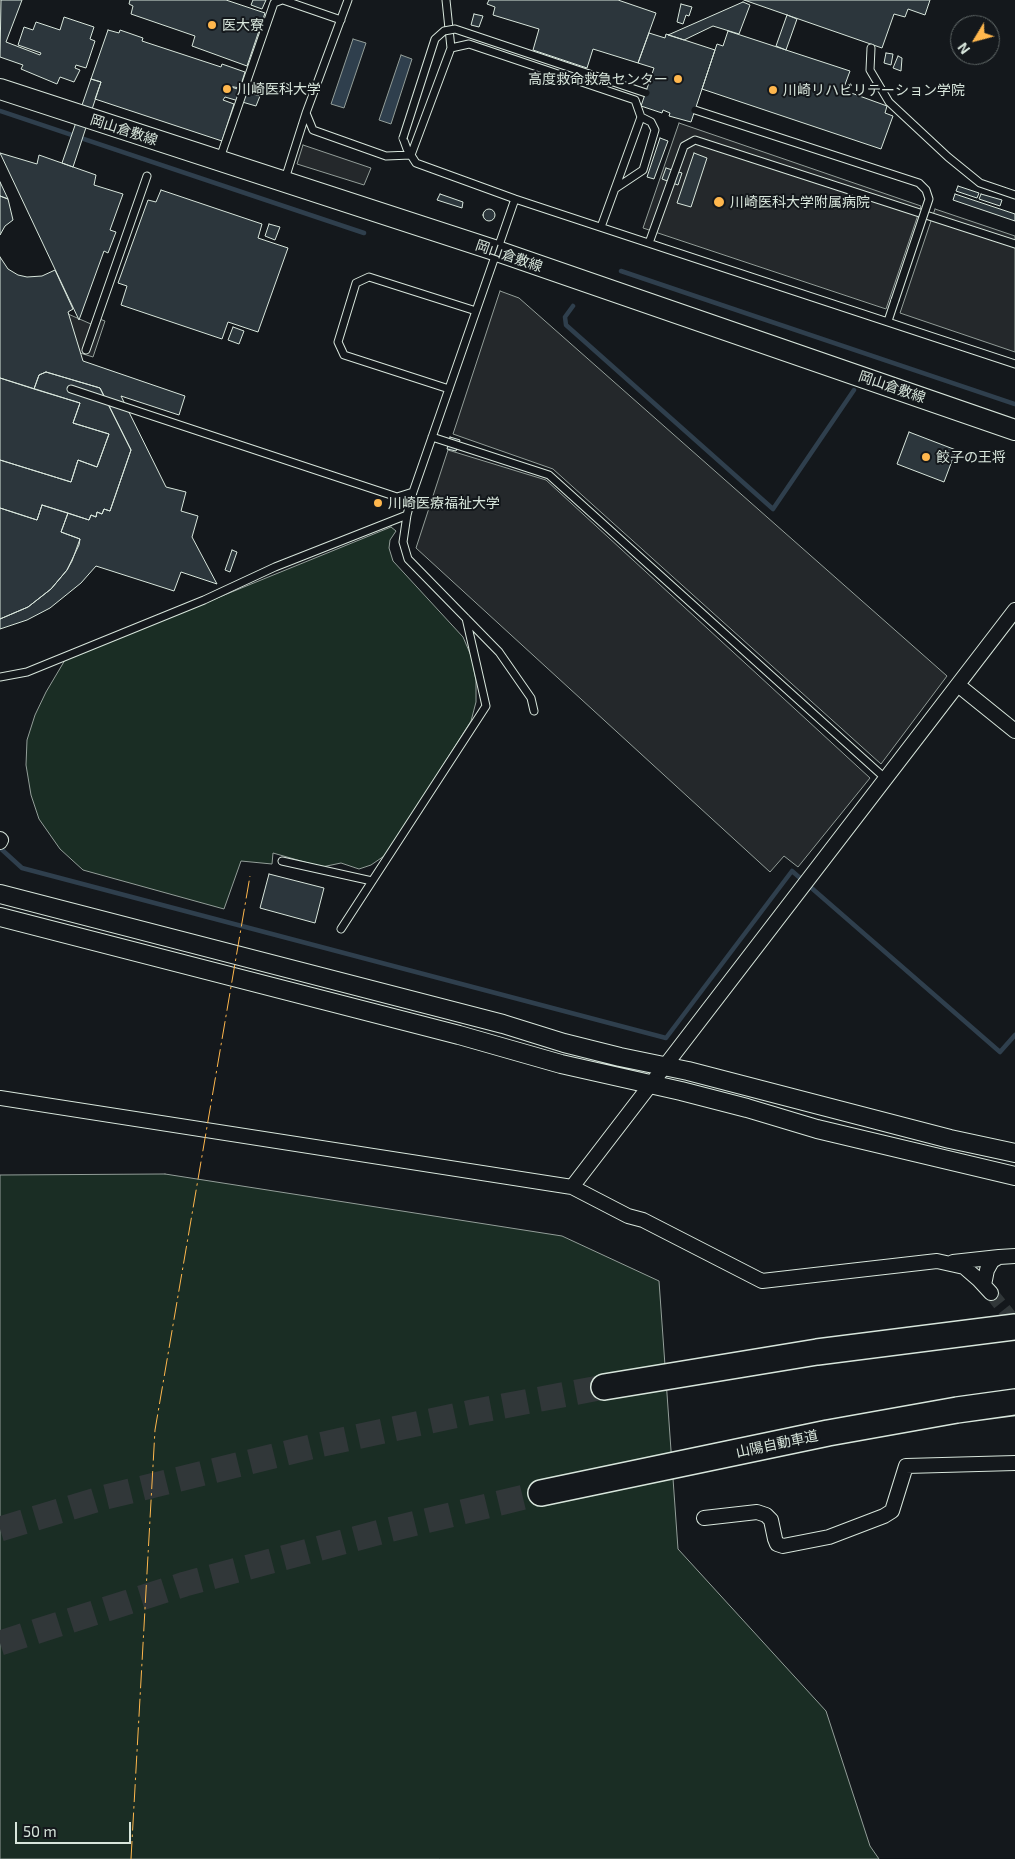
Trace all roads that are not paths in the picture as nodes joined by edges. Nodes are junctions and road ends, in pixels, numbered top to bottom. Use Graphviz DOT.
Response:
graph roads {
  1 [pos="280,0"];
  2 [pos="348,0"];
  3 [pos="446,0"];
  4 [pos="341,20"];
  5 [pos="451,48"];
  6 [pos="871,48"];
  7 [pos="0,89"];
  8 [pos="646,93"];
  9 [pos="695,110"];
  10 [pos="306,113"];
  11 [pos="641,117"];
  12 [pos="411,155"];
  13 [pos="219,160"];
  14 [pos="147,176"];
  15 [pos="284,182"];
  16 [pos="615,188"];
  17 [pos="1015,195"];
  18 [pos="515,199"];
  19 [pos="601,227"];
  20 [pos="648,243"];
  21 [pos="1015,244"];
  22 [pos="496,251"];
  23 [pos="476,311"];
  24 [pos="888,321"];
  25 [pos="86,350"];
  26 [pos="1015,364"];
  27 [pos="71,389"];
  28 [pos="449,389"];
  29 [pos="1015,430"];
  30 [pos="432,438"];
  31 [pos="413,492"];
  32 [pos="407,514"];
  33 [pos="1015,610"];
  34 [pos="466,618"];
  35 [pos="0,677"];
  36 [pos="958,685"];
  37 [pos="534,711"];
  38 [pos="1015,731"];
  39 [pos="886,779"];
  40 [pos="282,861"];
  41 [pos="372,881"];
  42 [pos="0,894"];
  43 [pos="0,917"];
  44 [pos="341,928"];
  45 [pos="664,1066"];
  46 [pos="650,1084"];
  47 [pos="0,1098"];
  48 [pos="1015,1153"];
  49 [pos="1015,1176"];
  50 [pos="572,1187"];
  51 [pos="1015,1256"];
  52 [pos="999,1257"];
  53 [pos="949,1262"];
  54 [pos="1015,1327"];
  55 [pos="604,1387"];
  56 [pos="1015,1402"];
  57 [pos="1015,1463"];
  58 [pos="541,1493"];
  59 [pos="704,1518"];
  1 -- 4 [label="lane"];
  1 -- 13 [label="lane"];
  2 -- 4 [label="lane"];
  3 -- 5 [label="lane"];
  4 -- 10 [label="lane"];
  5 -- 11 [label="lane"];
  5 -- 12 [label="lane"];
  6 -- 17 [label="lane"];
  7 -- 13 [label="main road, 岡山倉敷線"];
  8 -- 12 [label="lane, bridge"];
  9 -- 24 [label="lane, bridge"];
  10 -- 12 [label="lane"];
  10 -- 15 [label="lane"];
  11 -- 16 [label="lane"];
  11 -- 16 [label="lane"];
  12 -- 18 [label="lane"];
  13 -- 15 [label="main road, 岡山倉敷線"];
  14 -- 25 [label="lane"];
  15 -- 22 [label="main road, 岡山倉敷線"];
  16 -- 19 [label="lane"];
  18 -- 19 [label="lane"];
  18 -- 22 [label="lane"];
  19 -- 20 [label="lane"];
  20 -- 21 [label="lane"];
  20 -- 24 [label="lane"];
  22 -- 23 [label="lane"];
  22 -- 29 [label="main road, 岡山倉敷線"];
  23 -- 28 [label="lane"];
  23 -- 28 [label="lane"];
  24 -- 26 [label="lane"];
  27 -- 31 [label="lane"];
  28 -- 30 [label="lane"];
  30 -- 31 [label="lane"];
  30 -- 39 [label="lane"];
  31 -- 32 [label="lane"];
  32 -- 34 [label="lane"];
  32 -- 35 [label="lane"];
  33 -- 36 [label="street"];
  34 -- 37 [label="lane"];
  34 -- 41 [label="lane"];
  36 -- 38 [label="street"];
  36 -- 39 [label="street"];
  39 -- 45 [label="street"];
  40 -- 41 [label="lane"];
  41 -- 44 [label="lane"];
  42 -- 45 [label="street"];
  43 -- 46 [label="street"];
  45 -- 46 [label="street"];
  45 -- 48 [label="street"];
  46 -- 49 [label="street"];
  46 -- 50 [label="street"];
  47 -- 50 [label="street"];
  50 -- 53 [label="street"];
  51 -- 52 [label="street"];
  52 -- 53 [label="street"];
  52 -- 53 [label="street"];
  54 -- 55 [label="highway"];
  56 -- 58 [label="highway, 山陽自動車道"];
  57 -- 59 [label="street"];
}
